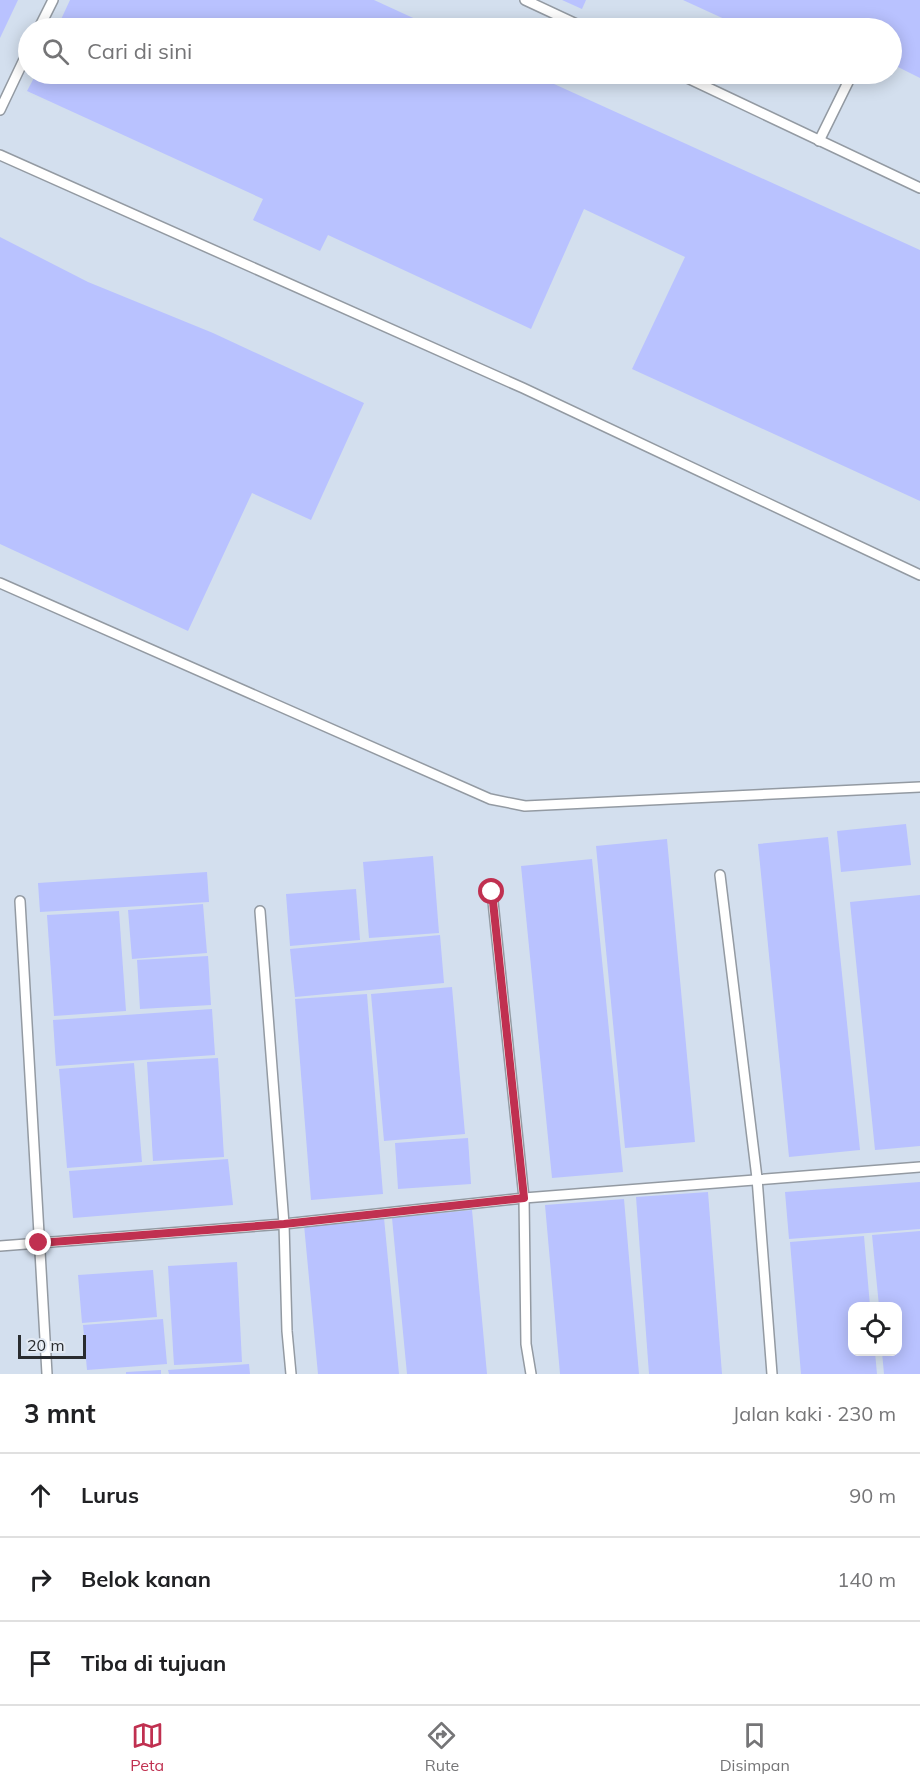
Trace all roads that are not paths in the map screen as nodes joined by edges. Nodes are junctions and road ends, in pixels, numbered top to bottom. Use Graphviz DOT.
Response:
graph roads {
  1 [pos="53,0"];
  2 [pos="525,0"];
  3 [pos="44,18"];
  4 [pos="564,18"];
  5 [pos="18,72"];
  6 [pos="700,84"];
  7 [pos="847,84"];
  8 [pos="0,110"];
  9 [pos="819,141"];
  10 [pos="0,155"];
  11 [pos="920,188"];
  12 [pos="920,575"];
  13 [pos="0,583"];
  14 [pos="920,787"];
  15 [pos="720,875"];
  16 [pos="492,892"];
  17 [pos="20,901"];
  18 [pos="260,910"];
  19 [pos="920,1167"];
  20 [pos="757,1178"];
  21 [pos="524,1198"];
  22 [pos="284,1224"];
  23 [pos="39,1243"];
  24 [pos="0,1246"];
  25 [pos="47,1374"];
  26 [pos="291,1374"];
  27 [pos="531,1374"];
  28 [pos="772,1374"];
  1 -- 3 [label="lane"];
  2 -- 4 [label="lane"];
  5 -- 8 [label="lane"];
  6 -- 9 [label="lane"];
  7 -- 9 [label="lane"];
  9 -- 11 [label="lane"];
  10 -- 12 [label="lane"];
  13 -- 14 [label="lane"];
  15 -- 20 [label="lane"];
  16 -- 21 [label="lane"];
  17 -- 23 [label="lane"];
  18 -- 22 [label="lane"];
  19 -- 20 [label="lane"];
  20 -- 21 [label="lane"];
  20 -- 28 [label="lane"];
  21 -- 22 [label="lane"];
  21 -- 27 [label="lane"];
  22 -- 23 [label="lane"];
  22 -- 26 [label="lane"];
  23 -- 24 [label="lane"];
  23 -- 25 [label="lane"];
}
